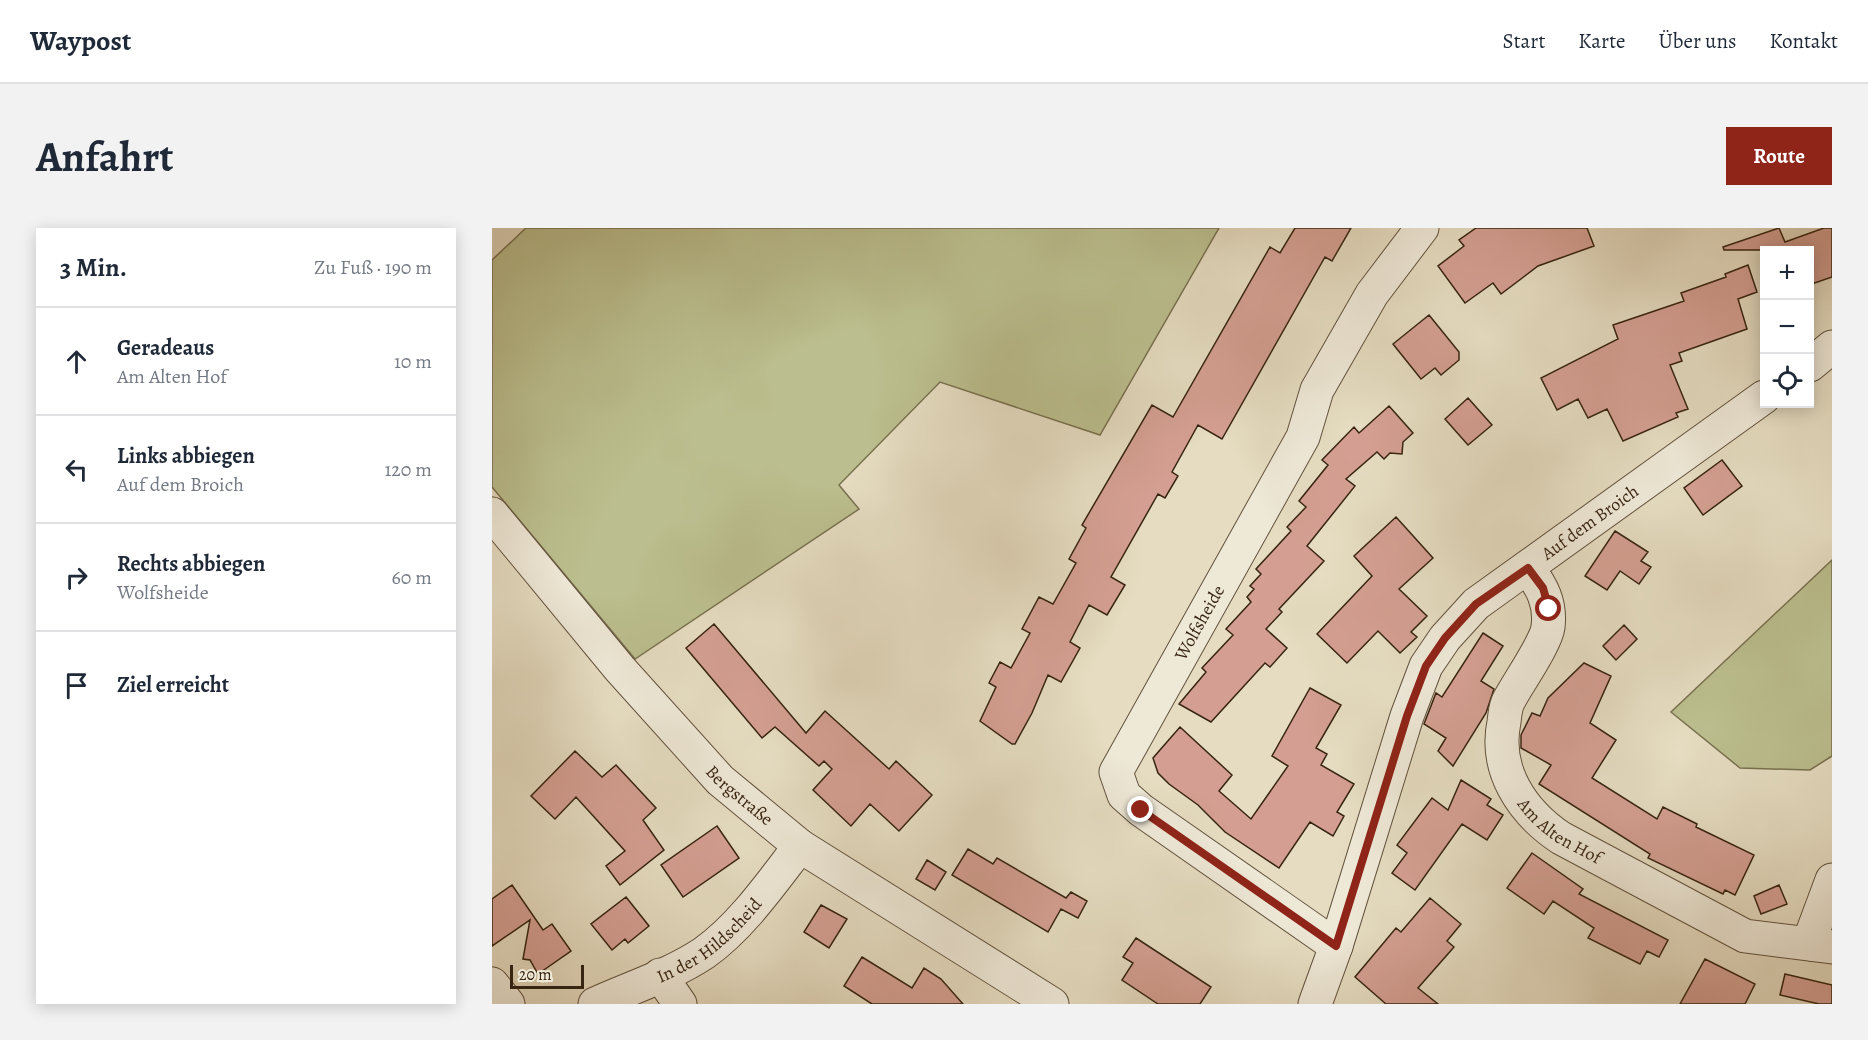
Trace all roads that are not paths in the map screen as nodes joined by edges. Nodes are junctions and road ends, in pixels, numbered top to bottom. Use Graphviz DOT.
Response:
graph roads {
  1 [pos="1422,228"];
  2 [pos="1832,347"];
  3 [pos="1814,361"];
  4 [pos="1760,400"];
  5 [pos="492,513"];
  6 [pos="1528,568"];
  7 [pos="800,846"];
  8 [pos="1832,880"];
  9 [pos="1336,946"];
  10 [pos="1821,946"];
  11 [pos="660,975"];
  12 [pos="492,984"];
  13 [pos="508,1004"];
  14 [pos="594,1004"];
  15 [pos="680,1004"];
  16 [pos="1052,1004"];
  17 [pos="1315,1004"];
  1 -- 9 [label="street, Wolfsheide"];
  2 -- 3 [label="street"];
  4 -- 6 [label="street, Auf dem Broich"];
  5 -- 7 [label="street, Bergstraße"];
  6 -- 9 [label="street, Auf dem Broich"];
  6 -- 10 [label="street, Am Alten Hof"];
  7 -- 11 [label="street, In der Hildscheid"];
  7 -- 16 [label="street, Bergstraße"];
  8 -- 10 [label="street"];
  9 -- 17 [label="street, Auf dem Broich"];
  11 -- 14 [label="street, In der Hildscheid"];
  11 -- 15 [label="street"];
  12 -- 13 [label="street"];
}
